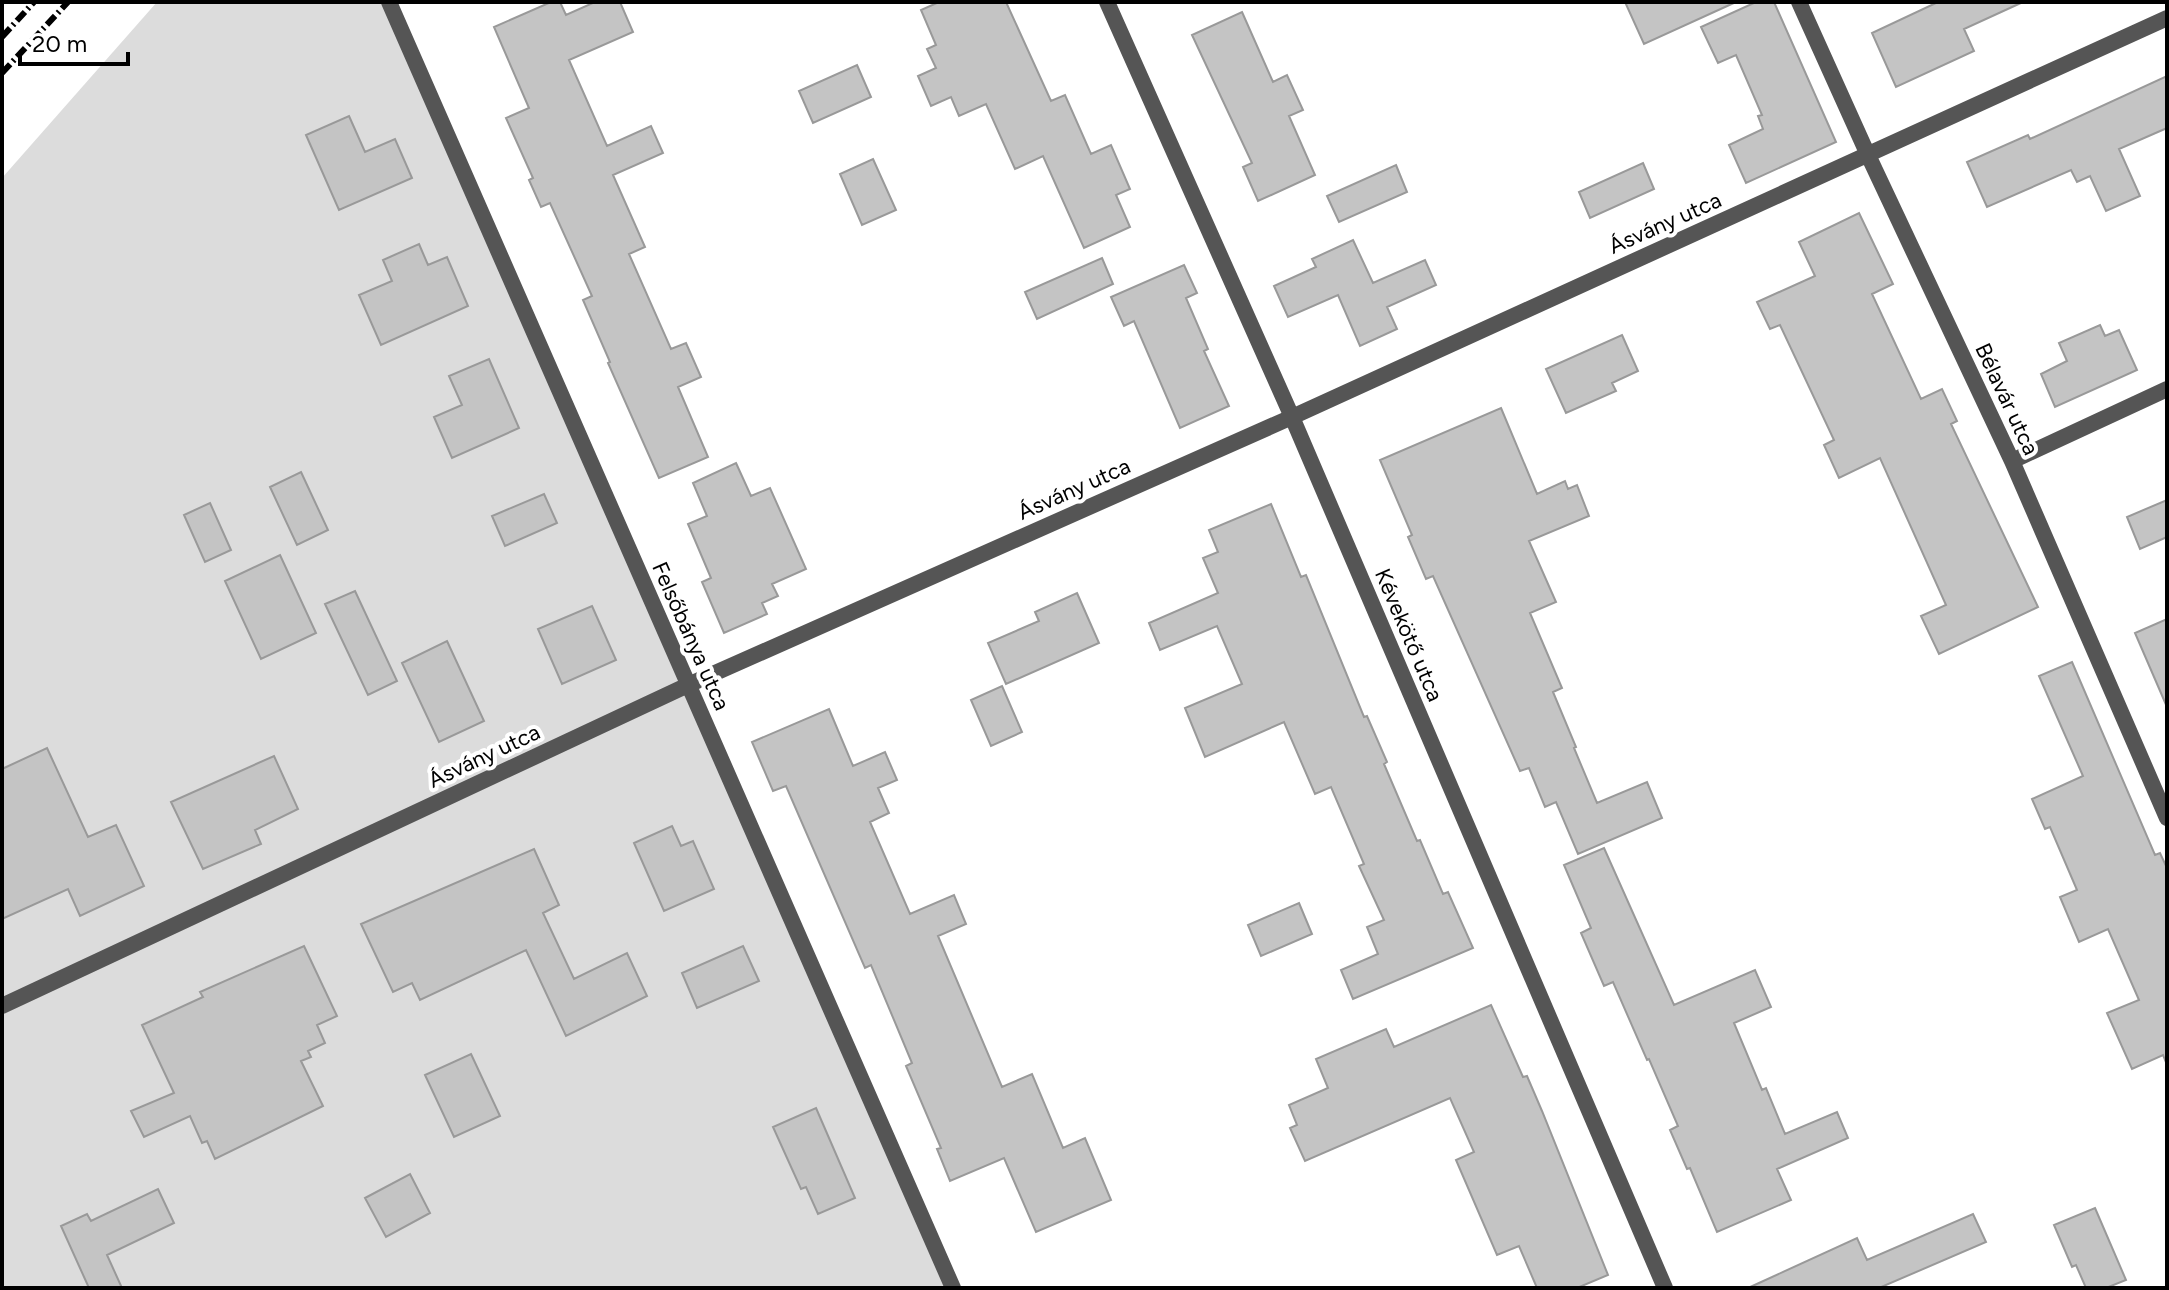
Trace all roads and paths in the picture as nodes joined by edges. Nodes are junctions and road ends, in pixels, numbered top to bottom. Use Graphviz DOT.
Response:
graph roads {
  1 [pos="389,2"];
  2 [pos="1107,2"];
  3 [pos="1799,2"];
  4 [pos="2167,18"];
  5 [pos="1868,155"];
  6 [pos="2167,389"];
  7 [pos="1292,417"];
  8 [pos="2012,461"];
  9 [pos="688,685"];
  10 [pos="2167,818"];
  11 [pos="2,1006"];
  12 [pos="953,1288"];
  13 [pos="1665,1288"];
  1 -- 9 [label="street, Felsőbánya utca"];
  2 -- 7 [label="street, Kévekötő utca"];
  3 -- 5 [label="street, Bélavár utca"];
  4 -- 5 [label="street, Ásvány utca"];
  5 -- 7 [label="street, Ásvány utca"];
  5 -- 8 [label="street, Bélavár utca"];
  6 -- 8 [label="street"];
  7 -- 9 [label="street, Ásvány utca"];
  7 -- 13 [label="street, Kévekötő utca"];
  8 -- 10 [label="street, Bélavár utca"];
  9 -- 11 [label="street, Ásvány utca"];
  9 -- 12 [label="street, Felsőbánya utca"];
}
